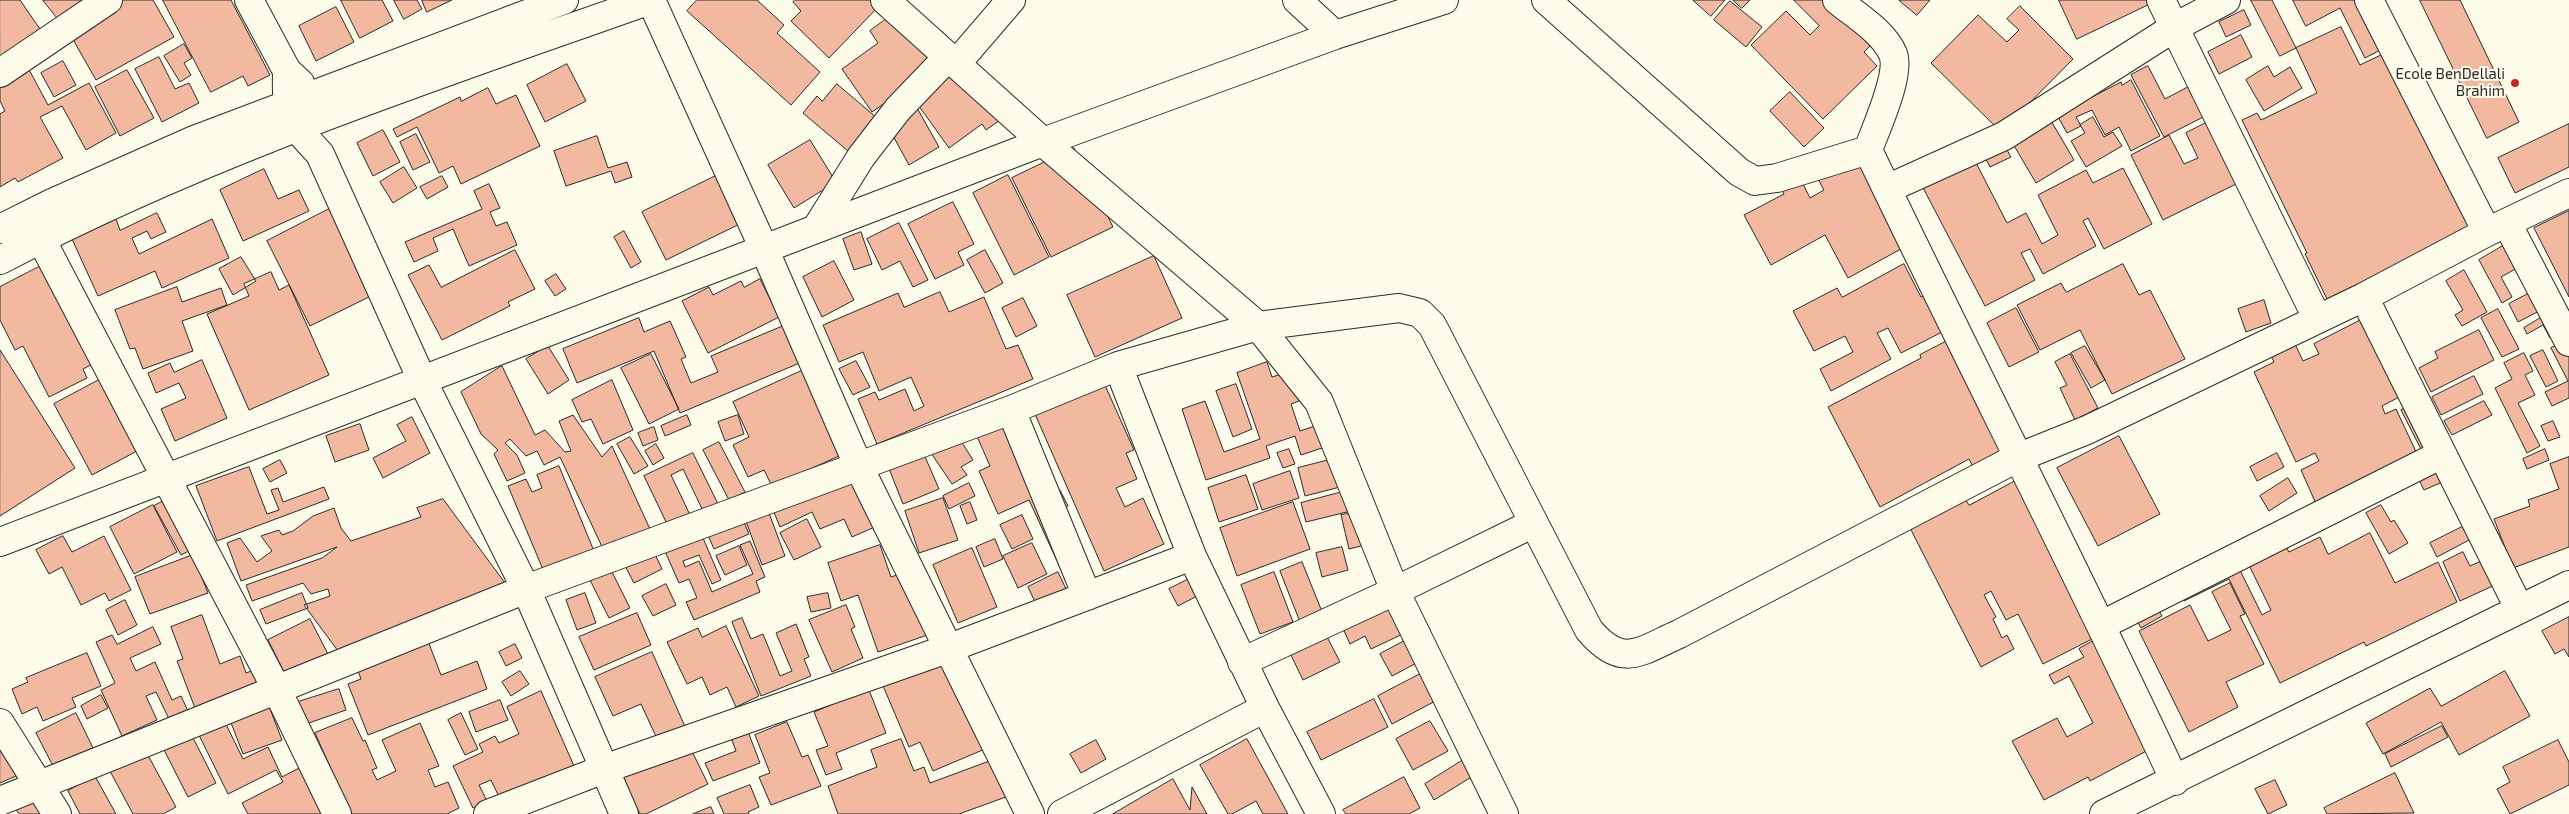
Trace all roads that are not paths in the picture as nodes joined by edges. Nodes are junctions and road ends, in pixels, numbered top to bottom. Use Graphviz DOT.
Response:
graph roads {
  1 [pos="108,0"];
  2 [pos="249,0"];
  3 [pos="564,0"];
  4 [pos="650,0"];
  5 [pos="885,0"];
  6 [pos="1011,0"];
  7 [pos="1297,0"];
  8 [pos="1444,0"];
  9 [pos="1546,0"];
  10 [pos="1837,0"];
  11 [pos="2161,0"];
  12 [pos="2226,0"];
  13 [pos="2369,0"];
  14 [pos="2174,27"];
  15 [pos="1335,36"];
  16 [pos="952,61"];
  17 [pos="287,70"];
  18 [pos="0,73"];
  19 [pos="317,106"];
  20 [pos="291,116"];
  21 [pos="1043,142"];
  22 [pos="1868,150"];
  23 [pos="320,154"];
  24 [pos="1887,189"];
  25 [pos="2569,193"];
  26 [pos="2497,228"];
  27 [pos="0,229"];
  28 [pos="816,229"];
  29 [pos="41,238"];
  30 [pos="765,251"];
  31 [pos="0,260"];
  32 [pos="2364,297"];
  33 [pos="2317,318"];
  34 [pos="1258,326"];
  35 [pos="2569,342"];
  36 [pos="1118,366"];
  37 [pos="422,380"];
  38 [pos="1011,410"];
  39 [pos="2442,454"];
  40 [pos="2017,458"];
  41 [pos="858,465"];
  42 [pos="166,477"];
  43 [pos="1534,523"];
  44 [pos="0,542"];
  45 [pos="1192,556"];
  46 [pos="2569,585"];
  47 [pos="526,590"];
  48 [pos="1395,591"];
  49 [pos="1086,596"];
  50 [pos="2519,608"];
  51 [pos="2102,625"];
  52 [pos="947,649"];
  53 [pos="1242,662"];
  54 [pos="277,690"];
  55 [pos="1265,708"];
  56 [pos="0,723"];
  57 [pos="604,769"];
  58 [pos="2175,781"];
  59 [pos="40,785"];
  60 [pos="0,801"];
  61 [pos="57,814"];
  62 [pos="337,814"];
  63 [pos="488,814"];
  64 [pos="624,814"];
  65 [pos="1030,814"];
  66 [pos="1062,814"];
  67 [pos="1321,814"];
  68 [pos="1504,814"];
  69 [pos="2104,814"];
  1 -- 18 [label="street"];
  2 -- 17 [label="street"];
  3 -- 19 [label="street"];
  4 -- 19 [label="street"];
  4 -- 30 [label="street"];
  5 -- 16 [label="street"];
  6 -- 16 [label="street"];
  7 -- 15 [label="street"];
  8 -- 15 [label="street"];
  9 -- 22 [label="street"];
  10 -- 22 [label="street"];
  11 -- 14 [label="street"];
  12 -- 14 [label="street"];
  13 -- 26 [label="street"];
  14 -- 24 [label="street"];
  14 -- 33 [label="street"];
  15 -- 21 [label="street"];
  16 -- 21 [label="street"];
  16 -- 28 [label="street"];
  17 -- 19 [label="street"];
  17 -- 20 [label="street"];
  19 -- 20 [label="street"];
  19 -- 23 [label="street"];
  20 -- 23 [label="street"];
  20 -- 27 [label="street"];
  20 -- 29 [label="street"];
  21 -- 28 [label="street"];
  21 -- 34 [label="street"];
  22 -- 24 [label="street"];
  23 -- 37 [label="street"];
  24 -- 40 [label="street"];
  25 -- 26 [label="street"];
  26 -- 32 [label="street"];
  26 -- 35 [label="street"];
  28 -- 30 [label="street"];
  29 -- 31 [label="street"];
  29 -- 42 [label="street"];
  30 -- 37 [label="street"];
  30 -- 41 [label="street"];
  32 -- 33 [label="street"];
  32 -- 39 [label="street"];
  33 -- 40 [label="street"];
  34 -- 36 [label="street"];
  34 -- 43 [label="street"];
  34 -- 48 [label="street"];
  36 -- 38 [label="street"];
  36 -- 45 [label="street"];
  37 -- 42 [label="street"];
  37 -- 47 [label="street"];
  38 -- 41 [label="street"];
  38 -- 49 [label="street"];
  39 -- 50 [label="street"];
  39 -- 51 [label="street"];
  40 -- 43 [label="street"];
  40 -- 51 [label="street"];
  41 -- 47 [label="street"];
  41 -- 52 [label="street"];
  42 -- 44 [label="street"];
  42 -- 54 [label="street"];
  43 -- 48 [label="street"];
  45 -- 49 [label="street"];
  45 -- 53 [label="street"];
  46 -- 50 [label="street"];
  47 -- 54 [label="street"];
  47 -- 57 [label="street"];
  48 -- 53 [label="street"];
  48 -- 68 [label="street"];
  49 -- 52 [label="street"];
  50 -- 58 [label="street"];
  51 -- 58 [label="street"];
  52 -- 57 [label="street"];
  52 -- 65 [label="street"];
  53 -- 55 [label="street"];
  54 -- 59 [label="street"];
  54 -- 62 [label="street"];
  55 -- 66 [label="street"];
  55 -- 67 [label="street"];
  56 -- 59 [label="street"];
  57 -- 63 [label="street"];
  57 -- 64 [label="street"];
  58 -- 69 [label="street"];
  59 -- 60 [label="street"];
  59 -- 61 [label="street"];
}
